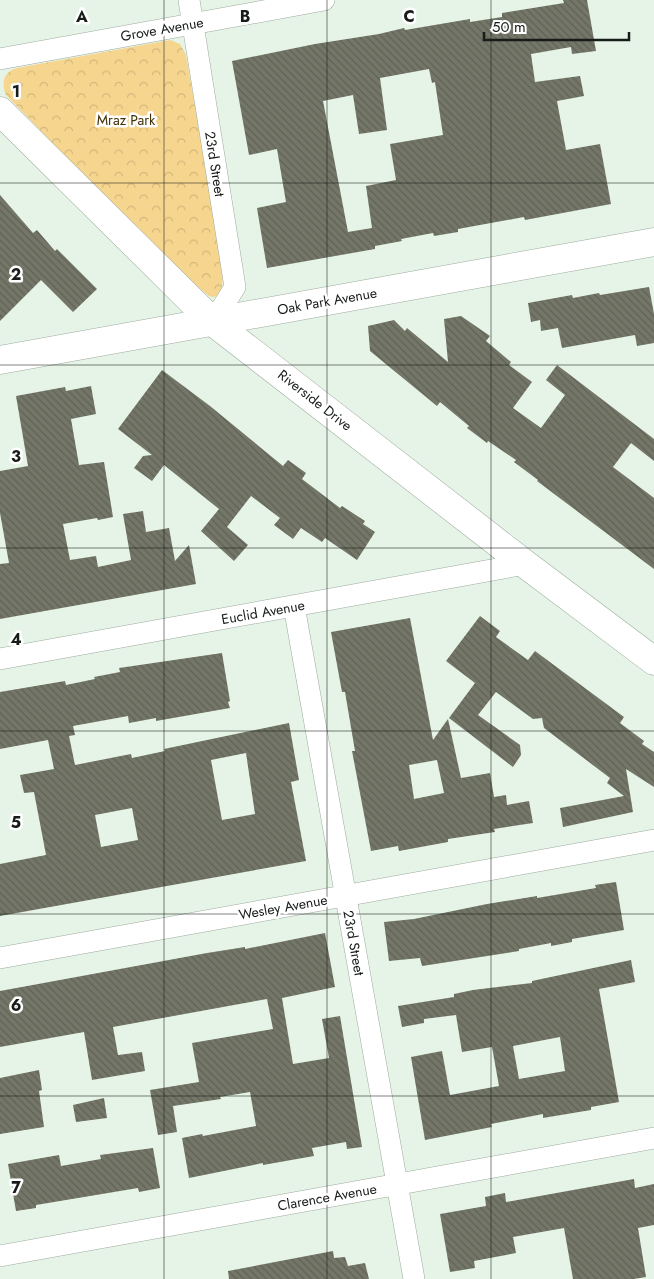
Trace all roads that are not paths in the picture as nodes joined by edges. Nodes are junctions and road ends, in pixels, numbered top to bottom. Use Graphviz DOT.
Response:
graph roads {
  1 [pos="189,0"];
  2 [pos="324,0"];
  3 [pos="193,24"];
  4 [pos="0,59"];
  5 [pos="0,111"];
  6 [pos="654,242"];
  7 [pos="213,322"];
  8 [pos="0,360"];
  9 [pos="525,564"];
  10 [pos="294,606"];
  11 [pos="0,660"];
  12 [pos="654,661"];
  13 [pos="654,840"];
  14 [pos="346,895"];
  15 [pos="0,958"];
  16 [pos="654,1138"];
  17 [pos="397,1184"];
  18 [pos="0,1256"];
  19 [pos="414,1279"];
  1 -- 3 [label="street, 23rd Street"];
  2 -- 3 [label="street, Grove Avenue"];
  3 -- 4 [label="street, Grove Avenue"];
  3 -- 7 [label="street, 23rd Street"];
  5 -- 7 [label="street, Riverside Drive"];
  6 -- 7 [label="street, Oak Park Avenue"];
  7 -- 8 [label="street, Oak Park Avenue"];
  7 -- 9 [label="street, Riverside Drive"];
  9 -- 10 [label="street, Euclid Avenue"];
  9 -- 12 [label="street, Riverside Drive"];
  10 -- 11 [label="street, Euclid Avenue"];
  10 -- 14 [label="street, 23rd Street"];
  13 -- 14 [label="street, Wesley Avenue"];
  14 -- 15 [label="street, Wesley Avenue"];
  14 -- 17 [label="street, 23rd Street"];
  16 -- 17 [label="street, Clarence Avenue"];
  17 -- 18 [label="street, Clarence Avenue"];
  17 -- 19 [label="street, 23rd Street"];
}
